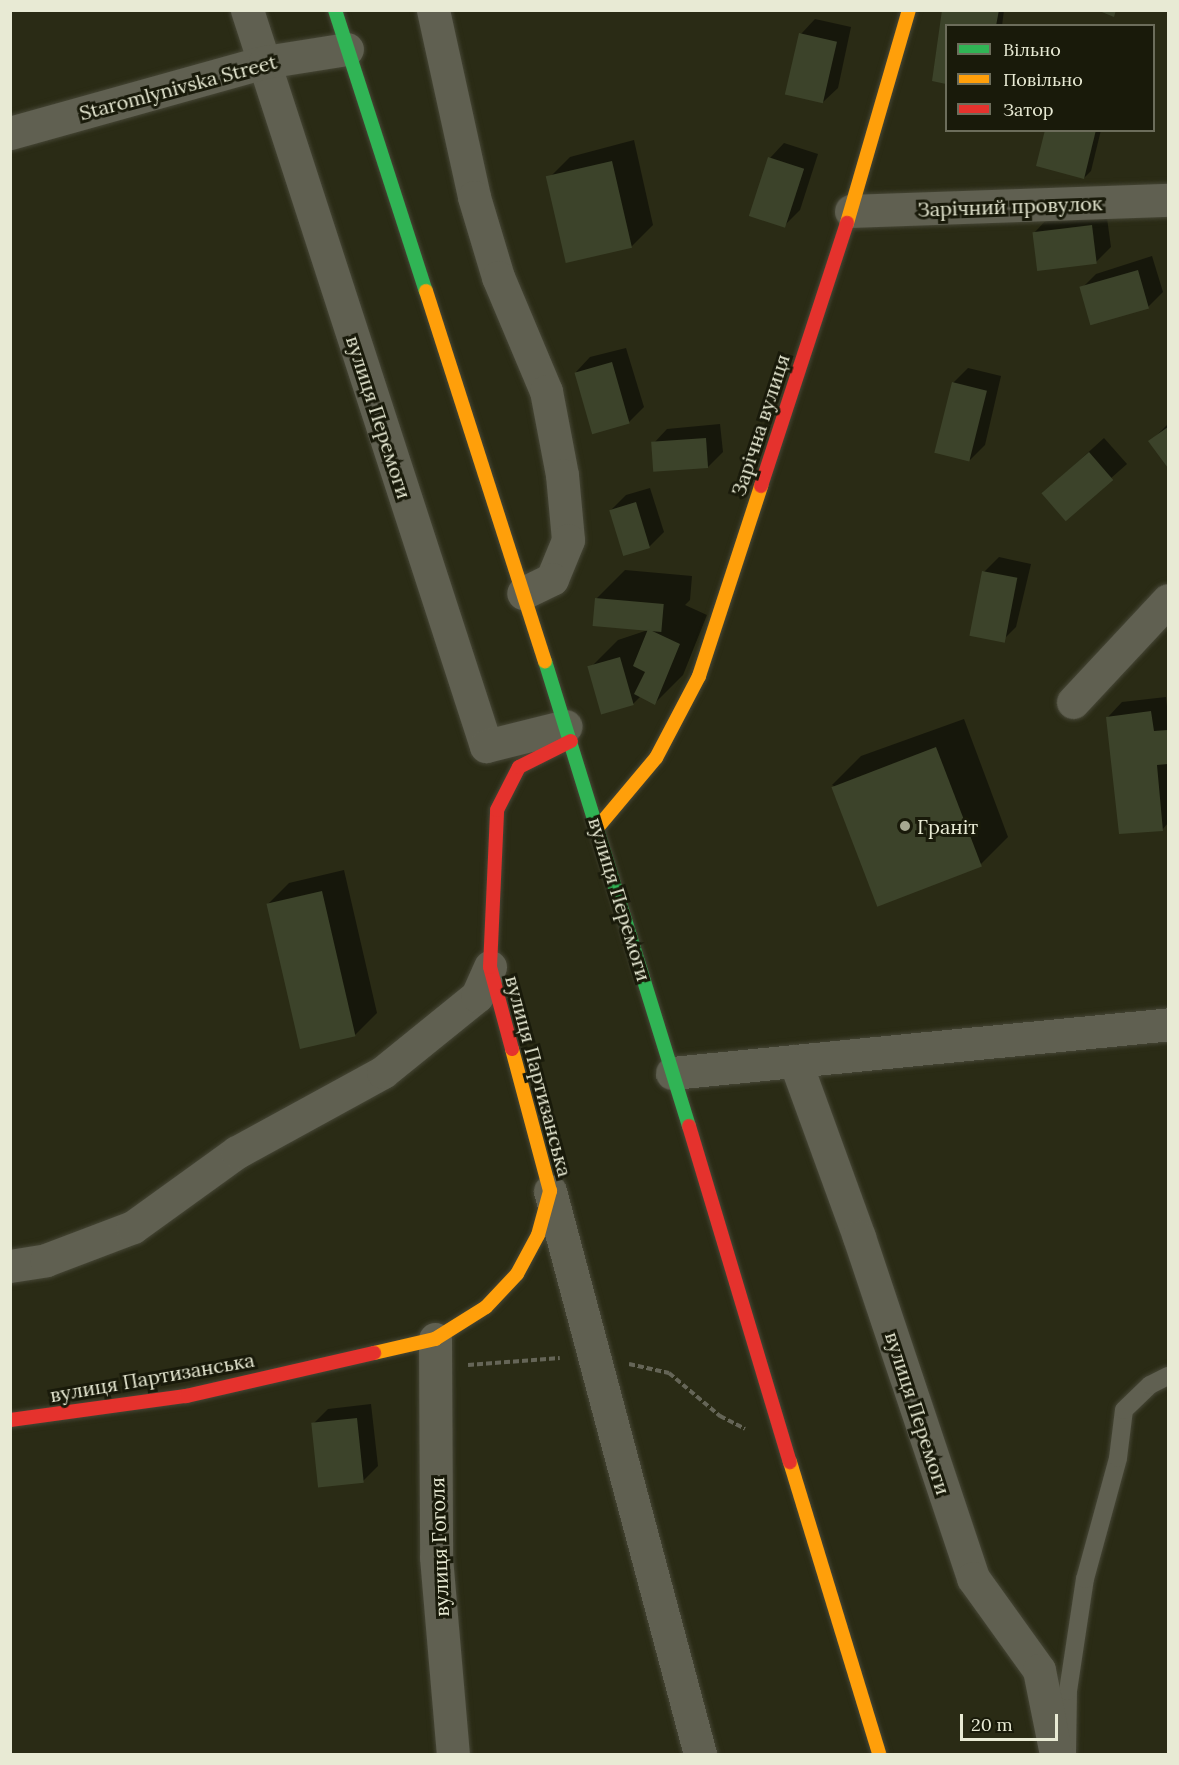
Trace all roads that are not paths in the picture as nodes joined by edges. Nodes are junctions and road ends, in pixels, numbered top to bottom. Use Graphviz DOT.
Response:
graph roads {
  1 [pos="247,10"];
  2 [pos="335,10"];
  3 [pos="433,10"];
  4 [pos="909,10"];
  5 [pos="347,49"];
  6 [pos="264,62"];
  7 [pos="10,133"];
  8 [pos="1168,201"];
  9 [pos="851,211"];
  10 [pos="523,593"];
  11 [pos="1168,600"];
  12 [pos="1073,702"];
  13 [pos="568,734"];
  14 [pos="598,827"];
  15 [pos="490,967"];
  16 [pos="1168,1024"];
  17 [pos="795,1061"];
  18 [pos="672,1073"];
  19 [pos="550,1191"];
  20 [pos="10,1266"];
  21 [pos="435,1339"];
  22 [pos="1168,1376"];
  23 [pos="10,1420"];
  24 [pos="453,1755"];
  25 [pos="700,1755"];
  26 [pos="879,1755"];
  27 [pos="1056,1755"];
  28 [pos="1067,1755"];
  1 -- 6 [label="street, вулиця Перемоги"];
  2 -- 5 [label="street, вулиця Перемоги"];
  3 -- 10 [label="street"];
  4 -- 9 [label="street, Зарічна вулиця"];
  5 -- 6 [label="street, Staromlynivska Street"];
  5 -- 10 [label="street, вулиця Перемоги"];
  6 -- 7 [label="street, Staromlynivska Street"];
  6 -- 13 [label="street, вулиця Перемоги"];
  8 -- 9 [label="street, Зарічний провулок"];
  9 -- 14 [label="street, Зарічна вулиця"];
  10 -- 13 [label="street, вулиця Перемоги"];
  11 -- 12 [label="street"];
  13 -- 14 [label="street, вулиця Перемоги"];
  13 -- 15 [label="street, вулиця Партизанська"];
  14 -- 18 [label="street, вулиця Перемоги"];
  15 -- 19 [label="street, вулиця Партизанська"];
  15 -- 20 [label="street"];
  16 -- 17 [label="street"];
  17 -- 18 [label="street"];
  17 -- 27 [label="street, вулиця Перемоги"];
  18 -- 26 [label="street, вулиця Перемоги"];
  19 -- 21 [label="street, вулиця Партизанська"];
  19 -- 25 [label="street"];
  21 -- 23 [label="street, вулиця Партизанська"];
  21 -- 24 [label="street, вулиця Гоголя"];
  22 -- 28 [label="lane"];
}
